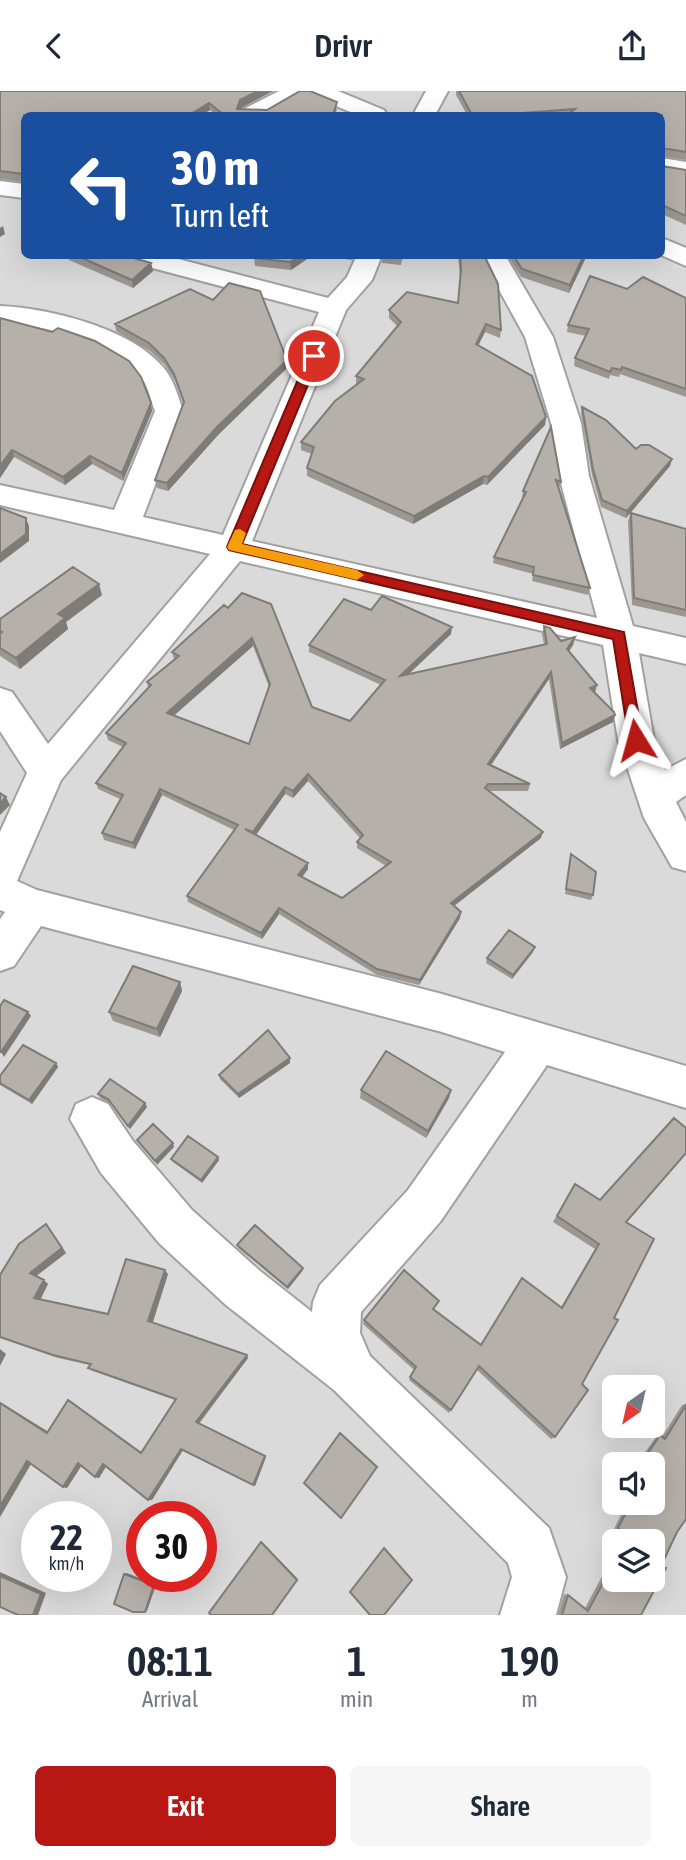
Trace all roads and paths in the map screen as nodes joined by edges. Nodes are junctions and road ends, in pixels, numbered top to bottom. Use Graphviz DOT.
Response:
graph roads {
  1 [pos="296,91"];
  2 [pos="319,91"];
  3 [pos="437,91"];
  4 [pos="256,112"];
  5 [pos="369,112"];
  6 [pos="426,112"];
  7 [pos="665,166"];
  8 [pos="686,169"];
  9 [pos="0,188"];
  10 [pos="21,191"];
  11 [pos="665,248"];
  12 [pos="686,258"];
  13 [pos="146,259"];
  14 [pos="368,259"];
  15 [pos="494,259"];
  16 [pos="334,308"];
  17 [pos="0,314"];
  18 [pos="0,495"];
  19 [pos="125,522"];
  20 [pos="234,547"];
  21 [pos="619,636"];
  22 [pos="686,651"];
  23 [pos="0,702"];
  24 [pos="46,772"];
  25 [pos="686,774"];
  26 [pos="656,797"];
  27 [pos="686,855"];
  28 [pos="0,875"];
  29 [pos="16,899"];
  30 [pos="0,953"];
  31 [pos="538,1041"];
  32 [pos="686,1087"];
  33 [pos="92,1119"];
  34 [pos="352,1374"];
  35 [pos="528,1615"];
  1 -- 4 [label="street"];
  2 -- 5 [label="street"];
  3 -- 6 [label="street"];
  7 -- 8 [label="street"];
  9 -- 10 [label="street"];
  11 -- 12 [label="street"];
  13 -- 16 [label="street"];
  14 -- 16 [label="street"];
  15 -- 21 [label="street"];
  16 -- 20 [label="street"];
  17 -- 19 [label="street"];
  18 -- 19 [label="street"];
  19 -- 20 [label="street"];
  20 -- 21 [label="street"];
  20 -- 24 [label="street"];
  21 -- 22 [label="street"];
  21 -- 26 [label="street"];
  23 -- 24 [label="street"];
  24 -- 28 [label="street"];
  25 -- 26 [label="street"];
  26 -- 27 [label="street"];
  29 -- 30 [label="street"];
  29 -- 31 [label="street"];
  31 -- 32 [label="street"];
  31 -- 34 [label="street"];
  33 -- 34 [label="street"];
  34 -- 35 [label="street"];
}
